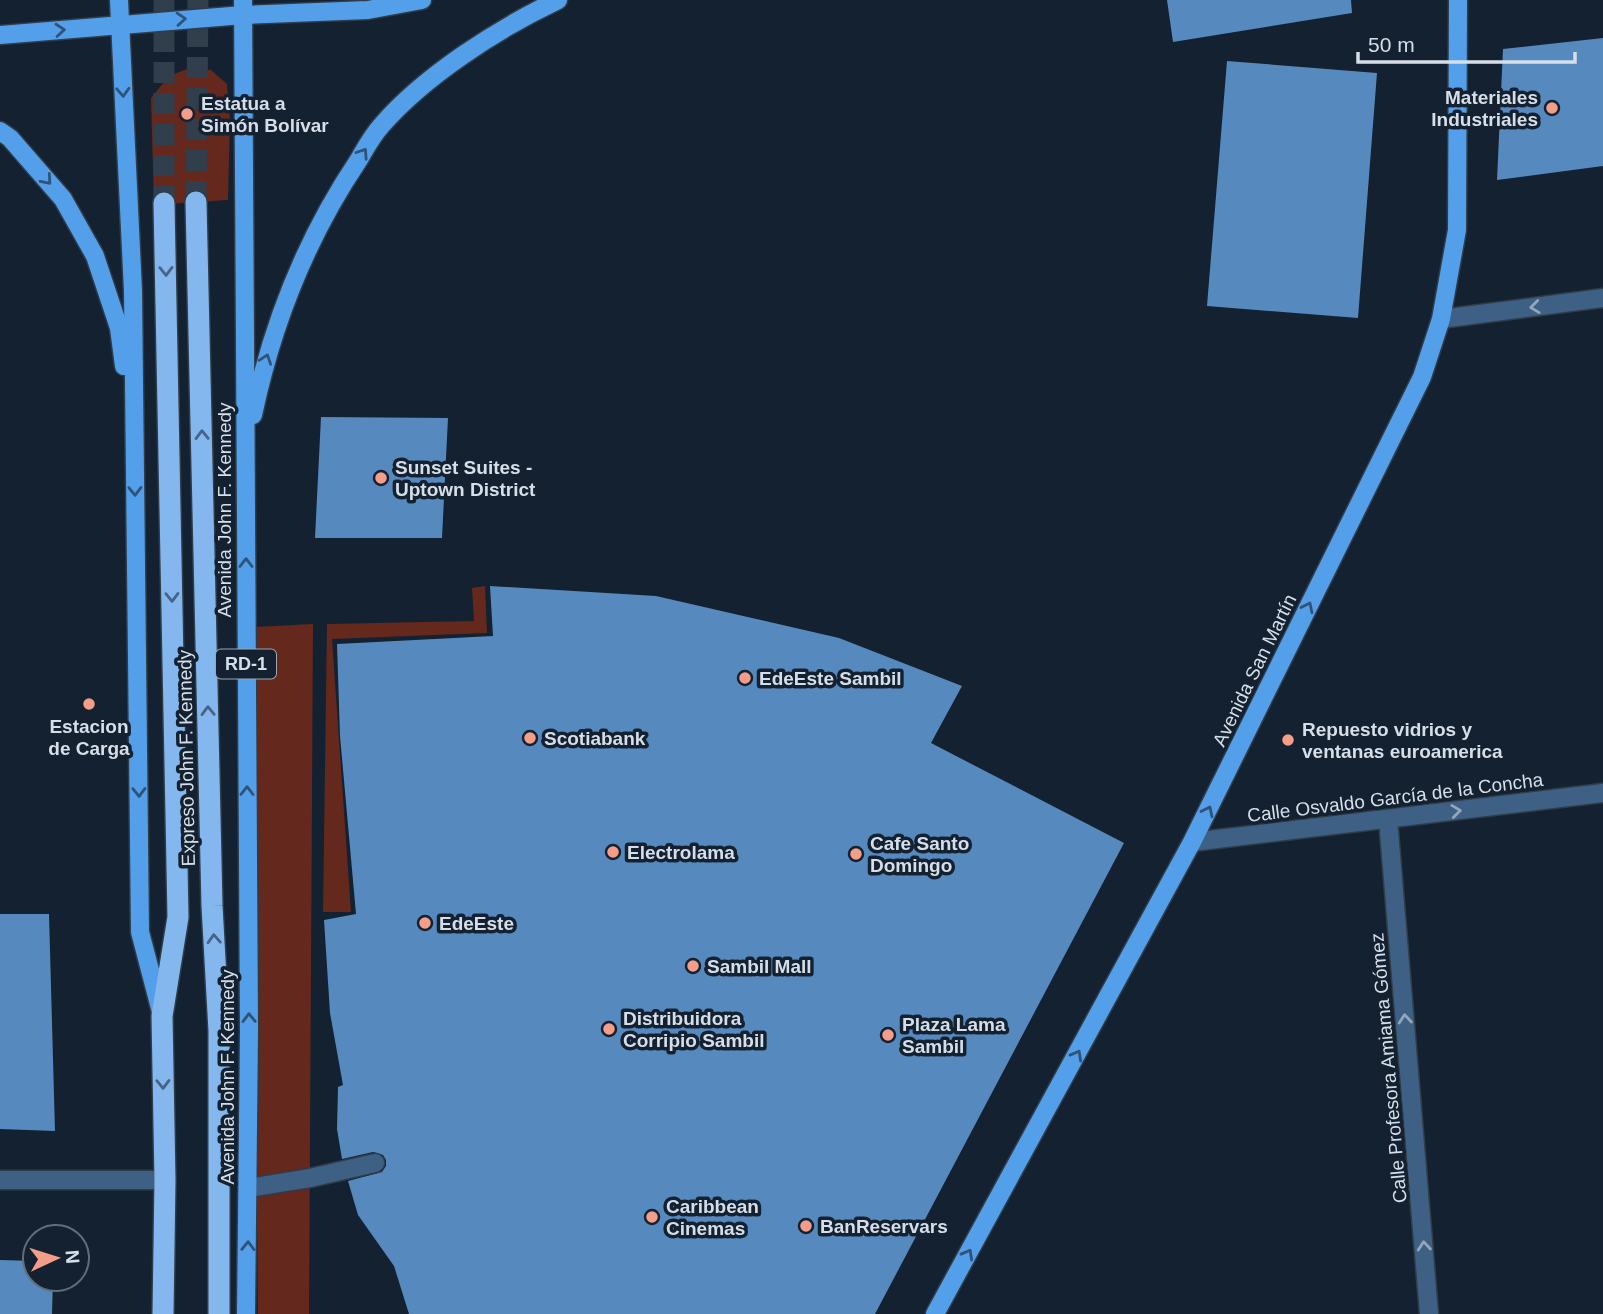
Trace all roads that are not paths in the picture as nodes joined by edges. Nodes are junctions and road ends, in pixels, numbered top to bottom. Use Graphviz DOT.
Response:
graph roads {
  1 [pos="119,0"];
  2 [pos="422,0"];
  3 [pos="558,0"];
  4 [pos="1461,5"];
  5 [pos="243,7"];
  6 [pos="119,24"];
  7 [pos="0,35"];
  8 [pos="0,131"];
  9 [pos="197,202"];
  10 [pos="164,203"];
  11 [pos="1603,298"];
  12 [pos="1441,319"];
  13 [pos="245,449"];
  14 [pos="134,452"];
  15 [pos="1603,793"];
  16 [pos="1388,819"];
  17 [pos="1192,842"];
  18 [pos="162,1016"];
  19 [pos="375,1163"];
  20 [pos="0,1180"];
  21 [pos="164,1180"];
  22 [pos="249,1188"];
  23 [pos="163,1314"];
  24 [pos="219,1314"];
  25 [pos="246,1314"];
  26 [pos="935,1314"];
  27 [pos="1429,1314"];
  1 -- 6 [label="main road"];
  2 -- 5 [label="main road"];
  13 -- 3 [label="main road, one-way"];
  4 -- 12 [label="main road, Avenida San Martín"];
  6 -- 5 [label="main road, one-way"];
  5 -- 13 [label="main road, Avenida John F. Kennedy / RD-1"];
  7 -- 6 [label="main road, one-way"];
  6 -- 14 [label="main road, one-way"];
  8 -- 14 [label="main road, one-way"];
  24 -- 9 [label="highway, Expreso John F. Kennedy / RD-1, one-way"];
  10 -- 18 [label="highway, Expreso John F. Kennedy, one-way"];
  11 -- 12 [label="street, one-way"];
  17 -- 12 [label="main road, Avenida San Martín, one-way"];
  22 -- 13 [label="main road, Avenida John F. Kennedy / RD-1, one-way"];
  14 -- 18 [label="main road, one-way"];
  16 -- 15 [label="street, Calle Osvaldo García de la Concha, one-way"];
  16 -- 17 [label="street, Calle Osvaldo García de la Concha"];
  27 -- 16 [label="street, Calle Profesora Amiama Gómez, one-way"];
  26 -- 17 [label="main road, Avenida San Martín, one-way"];
  18 -- 21 [label="highway, Expreso John F. Kennedy, one-way"];
  19 -- 22 [label="street"];
  20 -- 21 [label="street"];
  21 -- 23 [label="highway, Expreso John F. Kennedy"];
  25 -- 22 [label="main road, Avenida John F. Kennedy / RD-1, one-way"];
}
